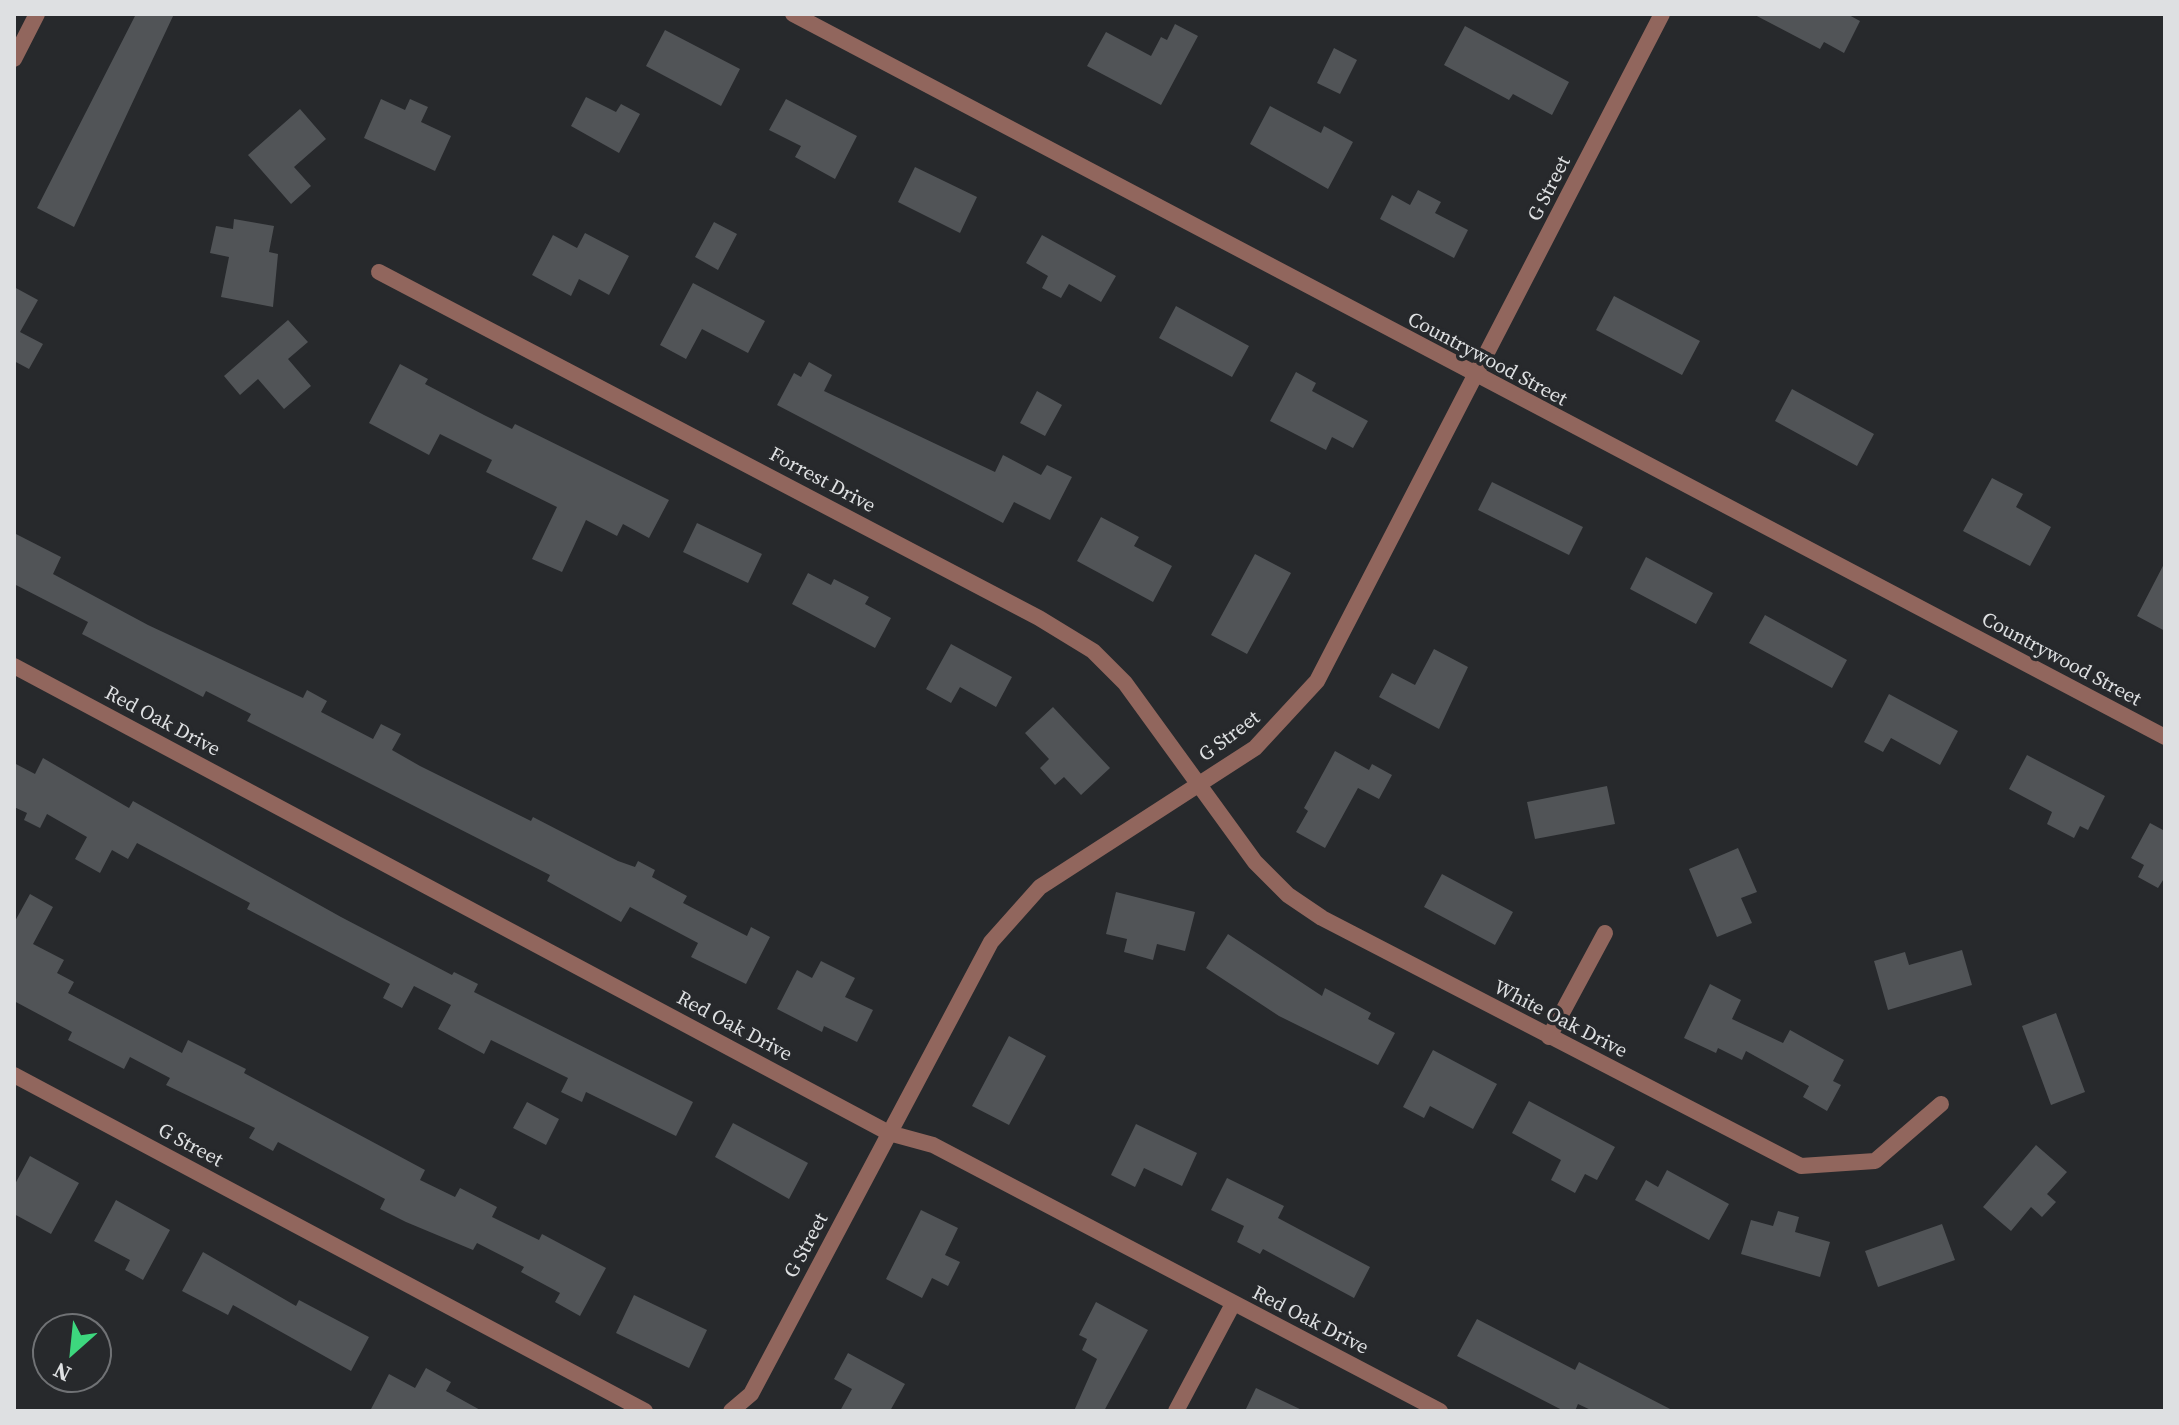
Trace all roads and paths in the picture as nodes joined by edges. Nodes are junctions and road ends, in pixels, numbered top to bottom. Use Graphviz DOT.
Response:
graph roads {
  1 [pos="37,14"];
  2 [pos="793,14"];
  3 [pos="1654,16"];
  4 [pos="14,59"];
  5 [pos="379,272"];
  6 [pos="1477,377"];
  7 [pos="14,666"];
  8 [pos="2165,737"];
  9 [pos="1197,786"];
  10 [pos="1605,933"];
  11 [pos="1549,1037"];
  12 [pos="14,1075"];
  13 [pos="1941,1104"];
  14 [pos="889,1133"];
  15 [pos="1233,1304"];
  16 [pos="645,1411"];
  17 [pos="731,1411"];
  18 [pos="1176,1411"];
  19 [pos="1440,1411"];
  1 -- 4 [label="street"];
  2 -- 6 [label="street, Countrywood Street"];
  3 -- 6 [label="street, G Street"];
  5 -- 9 [label="street, Forrest Drive"];
  6 -- 8 [label="street, Countrywood Street"];
  6 -- 9 [label="street, G Street"];
  7 -- 14 [label="street, Red Oak Drive"];
  9 -- 11 [label="street, White Oak Drive"];
  9 -- 14 [label="street, G Street"];
  10 -- 11 [label="street"];
  11 -- 13 [label="street, White Oak Drive"];
  12 -- 16 [label="street, G Street"];
  14 -- 15 [label="street, Red Oak Drive"];
  14 -- 17 [label="street, G Street"];
  15 -- 18 [label="street"];
  15 -- 19 [label="street, Red Oak Drive"];
}
